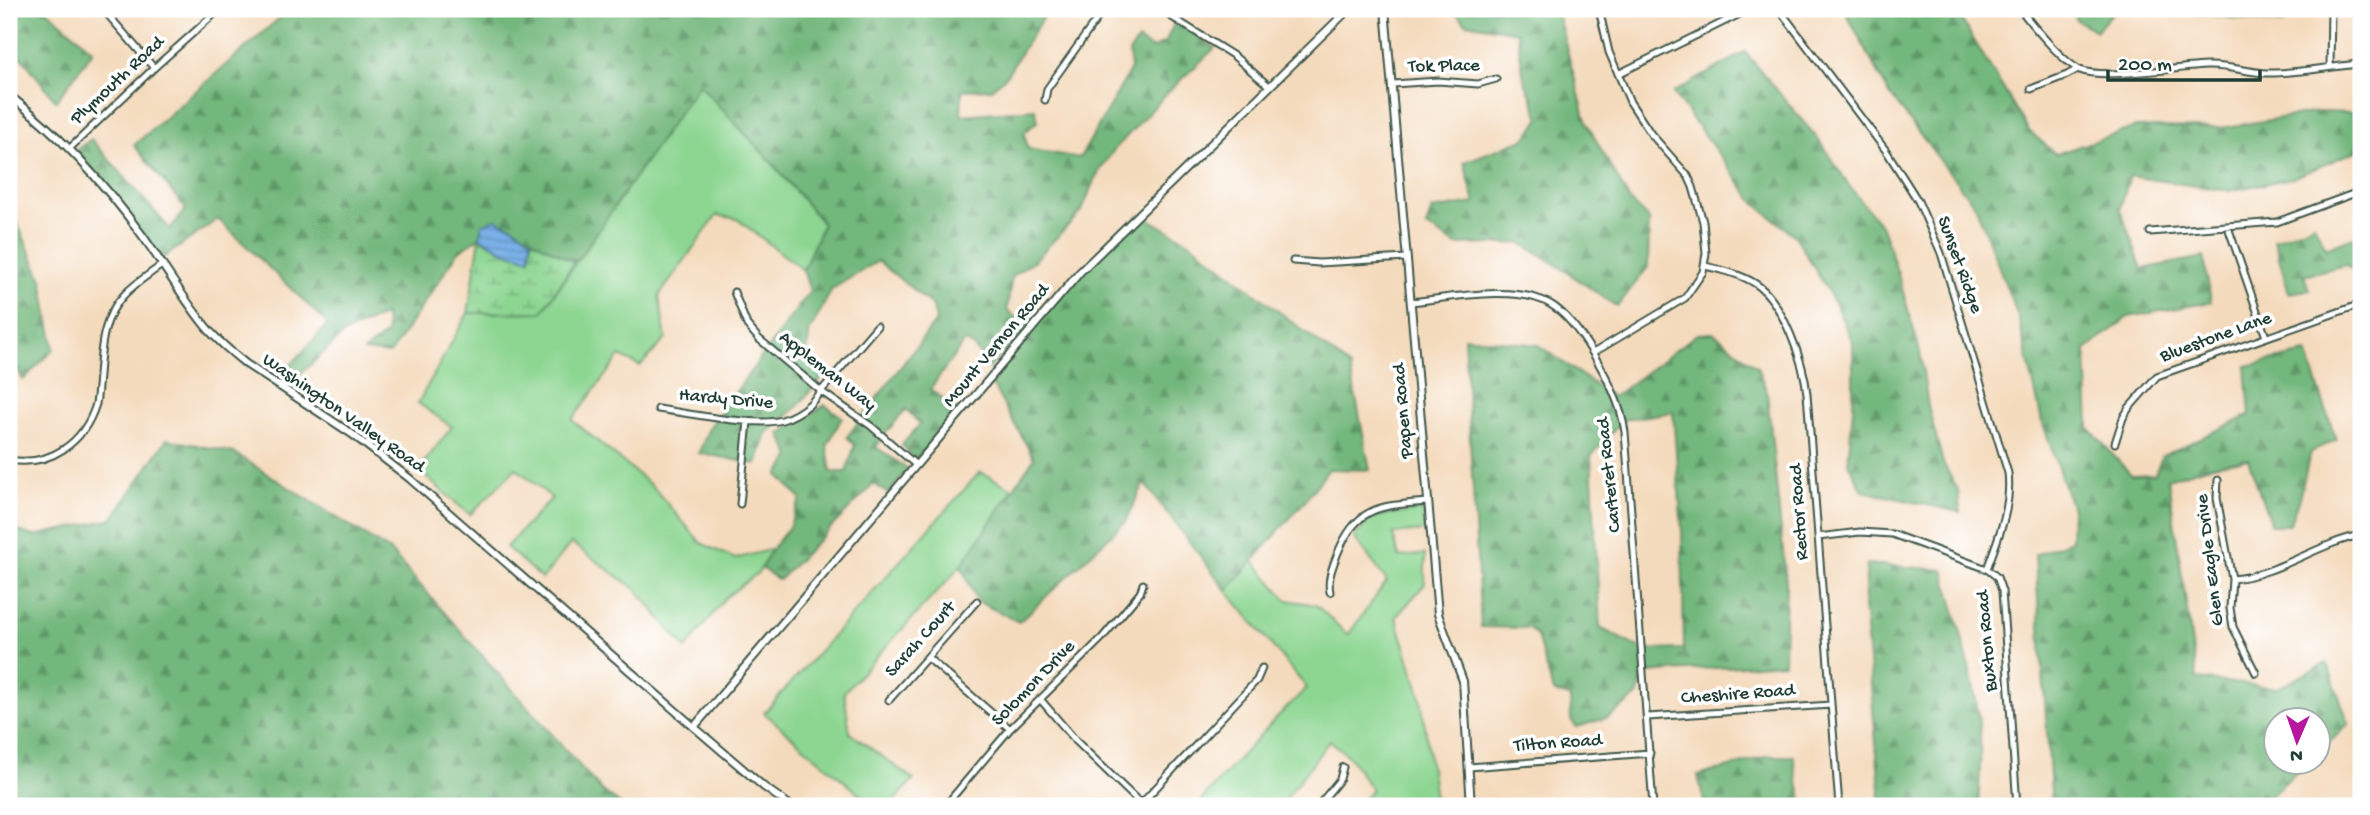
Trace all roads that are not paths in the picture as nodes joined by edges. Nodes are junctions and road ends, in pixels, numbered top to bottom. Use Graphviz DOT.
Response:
graph roads {
  1 [pos="103,9"];
  2 [pos="220,9"];
  3 [pos="1104,9"];
  4 [pos="1159,9"];
  5 [pos="1349,9"];
  6 [pos="1385,9"];
  7 [pos="1598,9"];
  8 [pos="1750,9"];
  9 [pos="1779,9"];
  10 [pos="2020,9"];
  11 [pos="2331,9"];
  12 [pos="2361,64"];
  13 [pos="2330,66"];
  14 [pos="154,68"];
  15 [pos="2078,69"];
  16 [pos="1618,74"];
  17 [pos="1496,79"];
  18 [pos="1393,84"];
  19 [pos="1269,86"];
  20 [pos="2031,89"];
  21 [pos="9,95"];
  22 [pos="1045,100"];
  23 [pos="69,149"];
  24 [pos="2361,191"];
  25 [pos="2228,227"];
  26 [pos="2150,232"];
  27 [pos="1407,258"];
  28 [pos="1293,261"];
  29 [pos="163,264"];
  30 [pos="1705,266"];
  31 [pos="734,292"];
  32 [pos="1411,302"];
  33 [pos="2361,304"];
  34 [pos="877,326"];
  35 [pos="2266,337"];
  36 [pos="1593,354"];
  37 [pos="822,392"];
  38 [pos="657,409"];
  39 [pos="748,421"];
  40 [pos="2115,443"];
  41 [pos="9,460"];
  42 [pos="916,465"];
  43 [pos="2218,480"];
  44 [pos="1427,502"];
  45 [pos="740,504"];
  46 [pos="2361,535"];
  47 [pos="1818,537"];
  48 [pos="1987,569"];
  49 [pos="2232,579"];
  50 [pos="1143,584"];
  51 [pos="1330,592"];
  52 [pos="977,601"];
  53 [pos="928,658"];
  54 [pos="1262,668"];
  55 [pos="2256,673"];
  56 [pos="1040,699"];
  57 [pos="889,700"];
  58 [pos="1831,705"];
  59 [pos="1648,717"];
  60 [pos="694,727"];
  61 [pos="1010,729"];
  62 [pos="1650,753"];
  63 [pos="1343,767"];
  64 [pos="1469,767"];
  65 [pos="1140,805"];
  66 [pos="791,806"];
  67 [pos="945,806"];
  68 [pos="1318,806"];
  69 [pos="1471,806"];
  70 [pos="1653,806"];
  71 [pos="1839,806"];
  72 [pos="2017,806"];
  1 -- 14 [label="street"];
  2 -- 14 [label="street, Plymouth Road"];
  3 -- 22 [label="street"];
  4 -- 19 [label="street"];
  5 -- 19 [label="street, Mount Vernon Road"];
  6 -- 18 [label="street, Papen Road"];
  7 -- 16 [label="street"];
  8 -- 16 [label="street"];
  9 -- 48 [label="street, Sunset Ridge"];
  10 -- 15 [label="street"];
  11 -- 13 [label="street"];
  12 -- 13 [label="street"];
  13 -- 15 [label="street"];
  14 -- 23 [label="street, Plymouth Road"];
  15 -- 20 [label="street"];
  16 -- 30 [label="street"];
  17 -- 18 [label="street, Tok Place"];
  18 -- 27 [label="street, Papen Road"];
  19 -- 42 [label="street, Mount Vernon Road"];
  21 -- 23 [label="street, Washington Valley Road"];
  23 -- 29 [label="street, Washington Valley Road"];
  24 -- 25 [label="street"];
  25 -- 26 [label="street"];
  25 -- 35 [label="street"];
  27 -- 28 [label="street"];
  27 -- 32 [label="street, Papen Road"];
  29 -- 41 [label="street"];
  29 -- 60 [label="street, Washington Valley Road"];
  30 -- 36 [label="street"];
  30 -- 47 [label="street, Rector Road"];
  31 -- 37 [label="street, Appleman Way"];
  32 -- 36 [label="street, Carteret Road"];
  32 -- 44 [label="street, Papen Road"];
  33 -- 35 [label="street, Bluestone Lane"];
  34 -- 37 [label="street, Hardy Drive"];
  35 -- 40 [label="street, Bluestone Lane"];
  36 -- 59 [label="street, Carteret Road"];
  37 -- 39 [label="street, Hardy Drive"];
  37 -- 42 [label="street, Appleman Way"];
  38 -- 39 [label="street, Hardy Drive"];
  39 -- 45 [label="street"];
  42 -- 60 [label="street, Mount Vernon Road"];
  43 -- 49 [label="street, Glen Eagle Drive"];
  44 -- 51 [label="street"];
  44 -- 64 [label="street, Papen Road"];
  46 -- 49 [label="street"];
  47 -- 48 [label="street, Buxton Road"];
  47 -- 58 [label="street, Rector Road"];
  48 -- 72 [label="street, Buxton Road"];
  49 -- 55 [label="street, Glen Eagle Drive"];
  50 -- 56 [label="street, Solomon Drive"];
  52 -- 53 [label="street, Sarah Court"];
  53 -- 57 [label="street, Sarah Court"];
  53 -- 61 [label="street"];
  54 -- 65 [label="street"];
  56 -- 61 [label="street, Solomon Drive"];
  56 -- 65 [label="street"];
  58 -- 59 [label="street, Cheshire Road"];
  58 -- 71 [label="street, Rector Road"];
  59 -- 62 [label="street, Carteret Road"];
  60 -- 66 [label="street, Washington Valley Road"];
  61 -- 67 [label="street, Solomon Drive"];
  62 -- 64 [label="street, Tilton Road"];
  62 -- 70 [label="street, Carteret Road"];
  63 -- 68 [label="street"];
  64 -- 69 [label="street, Papen Road"];
}
